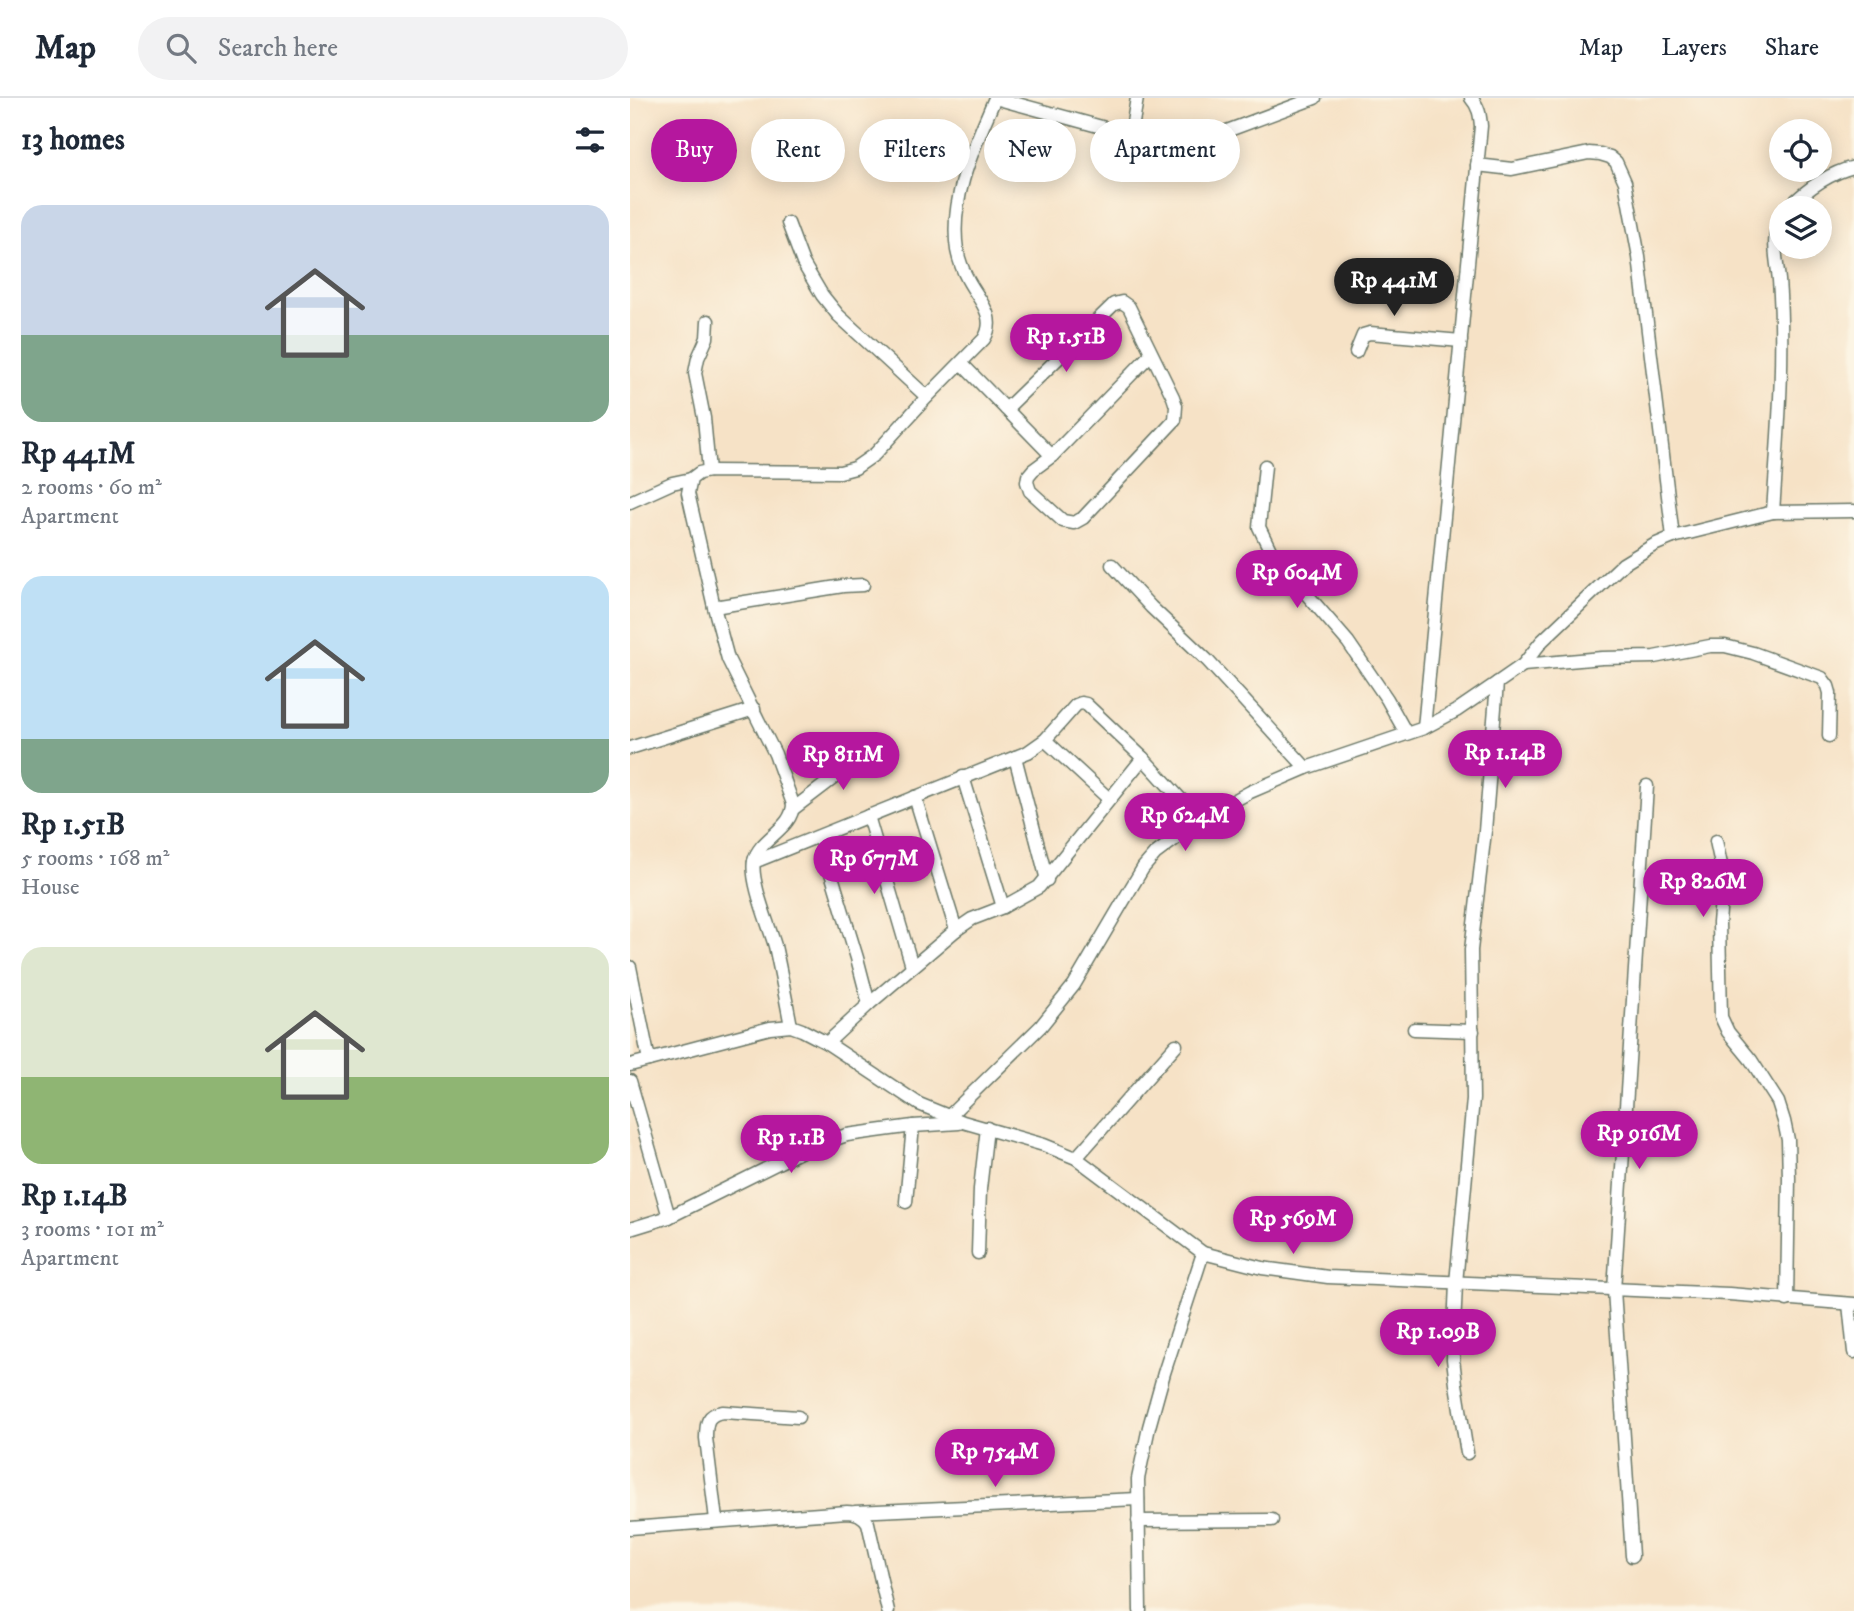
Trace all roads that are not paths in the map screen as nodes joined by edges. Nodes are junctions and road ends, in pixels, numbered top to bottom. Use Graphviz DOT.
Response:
graph roads {
  1 [pos="1137,98"];
  2 [pos="1315,98"];
  3 [pos="1471,98"];
  4 [pos="1000,99"];
  5 [pos="1134,119"];
  6 [pos="1090,124"];
  7 [pos="1240,127"];
  8 [pos="1477,165"];
  9 [pos="1854,167"];
  10 [pos="1802,196"];
  11 [pos="788,223"];
  12 [pos="1777,259"];
  13 [pos="708,321"];
  14 [pos="1461,341"];
  15 [pos="1356,352"];
  16 [pos="1151,354"];
  17 [pos="961,363"];
  18 [pos="927,397"];
  19 [pos="1006,409"];
  20 [pos="1052,456"];
  21 [pos="1265,466"];
  22 [pos="709,471"];
  23 [pos="691,479"];
  24 [pos="630,502"];
  25 [pos="1854,511"];
  26 [pos="1773,512"];
  27 [pos="1673,537"];
  28 [pos="1112,565"];
  29 [pos="863,585"];
  30 [pos="714,607"];
  31 [pos="1523,665"];
  32 [pos="1497,683"];
  33 [pos="754,709"];
  34 [pos="1424,728"];
  35 [pos="1406,733"];
  36 [pos="1829,736"];
  37 [pos="1045,740"];
  38 [pos="1493,744"];
  39 [pos="630,748"];
  40 [pos="873,748"];
  41 [pos="1550,751"];
  42 [pos="1015,758"];
  43 [pos="1143,758"];
  44 [pos="1306,768"];
  45 [pos="963,777"];
  46 [pos="1647,786"];
  47 [pos="915,796"];
  48 [pos="1109,799"];
  49 [pos="1186,805"];
  50 [pos="793,809"];
  51 [pos="868,816"];
  52 [pos="820,837"];
  53 [pos="1716,841"];
  54 [pos="754,862"];
  55 [pos="1046,880"];
  56 [pos="1003,907"];
  57 [pos="956,930"];
  58 [pos="912,966"];
  59 [pos="630,967"];
  60 [pos="869,1004"];
  61 [pos="791,1027"];
  62 [pos="1414,1029"];
  63 [pos="1473,1031"];
  64 [pos="827,1043"];
  65 [pos="1177,1045"];
  66 [pos="649,1060"];
  67 [pos="630,1065"];
  68 [pos="630,1081"];
  69 [pos="948,1116"];
  70 [pos="963,1122"];
  71 [pos="913,1126"];
  72 [pos="987,1128"];
  73 [pos="1076,1158"];
  74 [pos="906,1202"];
  75 [pos="669,1217"];
  76 [pos="630,1229"];
  77 [pos="978,1253"];
  78 [pos="1203,1253"];
  79 [pos="1456,1283"];
  80 [pos="1614,1290"];
  81 [pos="1787,1300"];
  82 [pos="1851,1304"];
  83 [pos="1854,1352"];
  84 [pos="798,1417"];
  85 [pos="1466,1453"];
  86 [pos="1138,1499"];
  87 [pos="855,1513"];
  88 [pos="716,1520"];
  89 [pos="1272,1520"];
  90 [pos="1138,1521"];
  91 [pos="630,1528"];
  92 [pos="1632,1556"];
  93 [pos="888,1611"];
  94 [pos="1140,1611"];
  1 -- 5 [label="street"];
  2 -- 7 [label="street"];
  3 -- 8 [label="street"];
  4 -- 6 [label="street"];
  4 -- 17 [label="street"];
  8 -- 14 [label="street"];
  8 -- 27 [label="street"];
  9 -- 10 [label="street"];
  11 -- 18 [label="street"];
  12 -- 26 [label="street"];
  13 -- 22 [label="street"];
  14 -- 15 [label="street"];
  14 -- 34 [label="street"];
  16 -- 19 [label="street"];
  16 -- 20 [label="street"];
  16 -- 20 [label="street"];
  17 -- 18 [label="street"];
  17 -- 19 [label="street"];
  18 -- 22 [label="street"];
  19 -- 20 [label="street"];
  21 -- 35 [label="street"];
  22 -- 23 [label="street"];
  23 -- 24 [label="street"];
  23 -- 30 [label="street"];
  25 -- 26 [label="street"];
  26 -- 27 [label="street"];
  27 -- 31 [label="street"];
  28 -- 44 [label="street"];
  29 -- 30 [label="street"];
  30 -- 33 [label="street"];
  31 -- 32 [label="street"];
  31 -- 36 [label="street"];
  32 -- 34 [label="street"];
  32 -- 38 [label="street"];
  33 -- 39 [label="street"];
  33 -- 50 [label="street"];
  34 -- 35 [label="street"];
  35 -- 44 [label="street"];
  37 -- 42 [label="street"];
  37 -- 43 [label="street"];
  37 -- 48 [label="street"];
  38 -- 41 [label="street"];
  38 -- 63 [label="street"];
  40 -- 50 [label="street"];
  42 -- 45 [label="street"];
  42 -- 55 [label="street"];
  43 -- 48 [label="street"];
  43 -- 49 [label="street"];
  44 -- 69 [label="street"];
  45 -- 47 [label="street"];
  45 -- 56 [label="street"];
  46 -- 80 [label="street"];
  47 -- 51 [label="street"];
  47 -- 57 [label="street"];
  48 -- 55 [label="street"];
  50 -- 54 [label="street"];
  51 -- 52 [label="street"];
  51 -- 58 [label="street"];
  52 -- 54 [label="street"];
  52 -- 60 [label="street"];
  53 -- 81 [label="street"];
  54 -- 61 [label="street"];
  55 -- 56 [label="street"];
  56 -- 57 [label="street"];
  57 -- 58 [label="street"];
  58 -- 60 [label="street"];
  59 -- 66 [label="street"];
  60 -- 64 [label="street"];
  61 -- 64 [label="street"];
  61 -- 66 [label="street"];
  62 -- 63 [label="street"];
  63 -- 79 [label="street"];
  64 -- 69 [label="street"];
  65 -- 73 [label="street"];
  66 -- 67 [label="street"];
  68 -- 75 [label="street"];
  69 -- 70 [label="street"];
  70 -- 71 [label="street"];
  70 -- 72 [label="street"];
  71 -- 74 [label="street"];
  71 -- 75 [label="street"];
  72 -- 73 [label="street"];
  72 -- 77 [label="street"];
  73 -- 78 [label="street"];
  75 -- 76 [label="street"];
  78 -- 79 [label="street"];
  78 -- 86 [label="street"];
  79 -- 80 [label="street"];
  79 -- 85 [label="street"];
  80 -- 81 [label="street"];
  80 -- 92 [label="street"];
  81 -- 82 [label="street"];
  82 -- 83 [label="street"];
  84 -- 88 [label="street"];
  86 -- 87 [label="street"];
  86 -- 90 [label="street"];
  87 -- 88 [label="street"];
  87 -- 93 [label="street"];
  88 -- 91 [label="street"];
  89 -- 90 [label="street"];
  90 -- 94 [label="street"];
}
